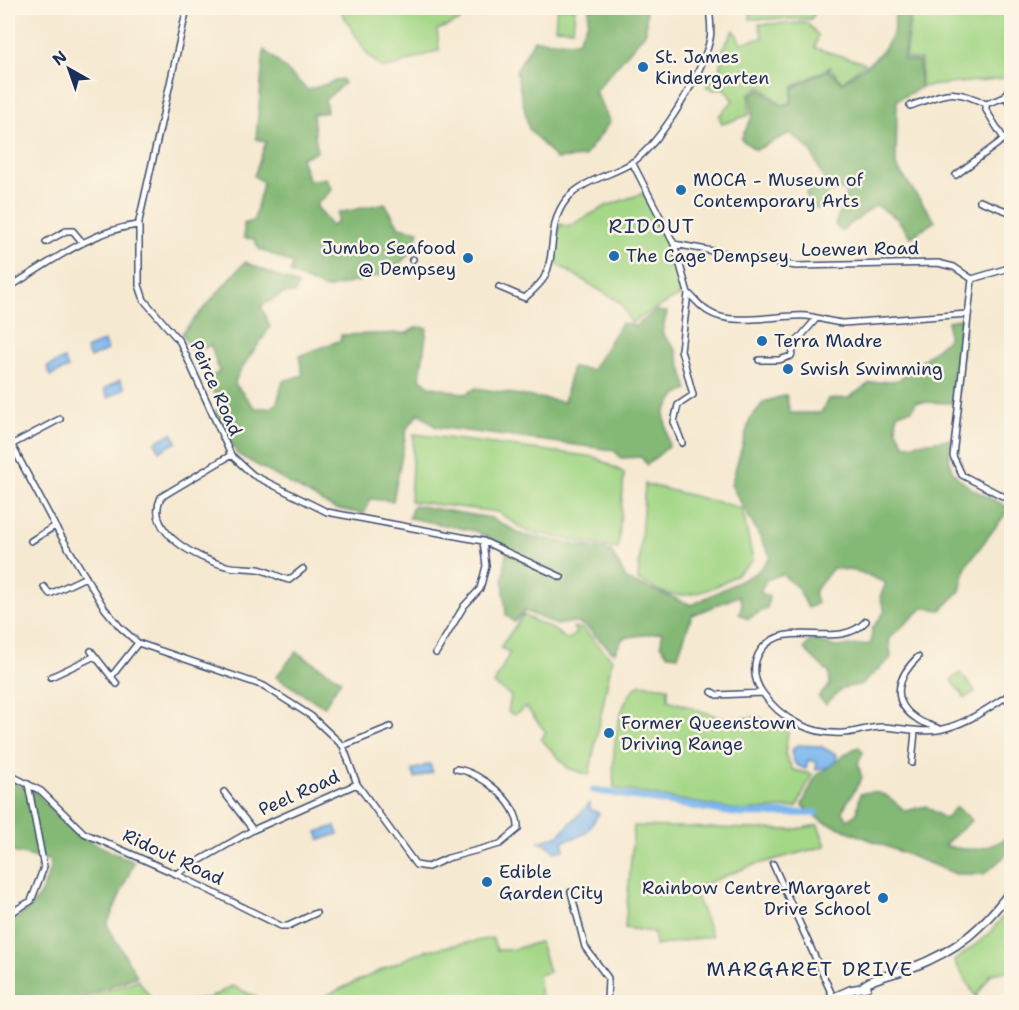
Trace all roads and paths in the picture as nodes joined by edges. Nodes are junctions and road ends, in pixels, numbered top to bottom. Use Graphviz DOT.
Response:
graph roads {
  1 [pos="187,8"];
  2 [pos="709,8"];
  3 [pos="1011,85"];
  4 [pos="1005,98"];
  5 [pos="986,104"];
  6 [pos="910,106"];
  7 [pos="1011,107"];
  8 [pos="1004,140"];
  9 [pos="1011,142"];
  10 [pos="632,162"];
  11 [pos="956,175"];
  12 [pos="980,201"];
  13 [pos="1011,213"];
  14 [pos="138,225"];
  15 [pos="46,242"];
  16 [pos="83,243"];
  17 [pos="674,244"];
  18 [pos="1011,267"];
  19 [pos="972,279"];
  20 [pos="499,287"];
  21 [pos="8,288"];
  22 [pos="688,293"];
  23 [pos="968,314"];
  24 [pos="816,319"];
  25 [pos="759,360"];
  26 [pos="60,420"];
  27 [pos="8,438"];
  28 [pos="682,443"];
  29 [pos="11,445"];
  30 [pos="231,455"];
  31 [pos="1011,501"];
  32 [pos="55,526"];
  33 [pos="31,541"];
  34 [pos="483,541"];
  35 [pos="303,569"];
  36 [pos="86,577"];
  37 [pos="561,577"];
  38 [pos="44,587"];
  39 [pos="866,621"];
  40 [pos="138,643"];
  41 [pos="436,653"];
  42 [pos="918,657"];
  43 [pos="51,677"];
  44 [pos="111,677"];
  45 [pos="117,684"];
  46 [pos="712,692"];
  47 [pos="762,693"];
  48 [pos="1011,693"];
  49 [pos="390,727"];
  50 [pos="940,729"];
  51 [pos="915,731"];
  52 [pos="343,746"];
  53 [pos="912,763"];
  54 [pos="456,769"];
  55 [pos="8,774"];
  56 [pos="28,784"];
  57 [pos="357,784"];
  58 [pos="224,792"];
  59 [pos="253,830"];
  60 [pos="773,864"];
  61 [pos="176,874"];
  62 [pos="1011,889"];
  63 [pos="571,892"];
  64 [pos="8,904"];
  65 [pos="316,913"];
  66 [pos="833,997"];
  67 [pos="607,1002"];
  68 [pos="823,1002"];
  1 -- 14 [label="street, Peirce Road"];
  2 -- 10 [label="street"];
  3 -- 4 [label="street"];
  4 -- 5 [label="street"];
  4 -- 7 [label="street"];
  5 -- 6 [label="street"];
  5 -- 8 [label="street"];
  8 -- 9 [label="street"];
  8 -- 11 [label="street"];
  10 -- 17 [label="street"];
  10 -- 20 [label="street"];
  12 -- 13 [label="street"];
  14 -- 16 [label="street"];
  14 -- 30 [label="street, Peirce Road"];
  15 -- 16 [label="street"];
  16 -- 21 [label="street"];
  17 -- 19 [label="street, Loewen Road"];
  17 -- 22 [label="street"];
  18 -- 19 [label="street"];
  19 -- 23 [label="street"];
  22 -- 24 [label="street"];
  22 -- 28 [label="street"];
  23 -- 24 [label="street"];
  23 -- 31 [label="street"];
  24 -- 25 [label="street"];
  26 -- 29 [label="street"];
  27 -- 29 [label="street"];
  29 -- 32 [label="street"];
  30 -- 34 [label="street, Peirce Road"];
  30 -- 35 [label="street"];
  32 -- 33 [label="street"];
  32 -- 36 [label="street"];
  34 -- 37 [label="street, Peirce Road"];
  34 -- 41 [label="street"];
  36 -- 38 [label="street"];
  36 -- 40 [label="street"];
  39 -- 47 [label="street"];
  40 -- 44 [label="street"];
  40 -- 52 [label="street"];
  42 -- 50 [label="street"];
  43 -- 44 [label="street"];
  44 -- 45 [label="street"];
  46 -- 47 [label="street"];
  47 -- 51 [label="street"];
  48 -- 50 [label="street"];
  49 -- 52 [label="street"];
  50 -- 51 [label="street"];
  51 -- 53 [label="street"];
  52 -- 57 [label="street"];
  54 -- 57 [label="street"];
  55 -- 56 [label="street, Ridout Road"];
  56 -- 61 [label="street, Ridout Road"];
  56 -- 64 [label="street"];
  57 -- 59 [label="street, Peel Road"];
  58 -- 59 [label="street, Peel Road"];
  59 -- 61 [label="street, Peel Road"];
  60 -- 66 [label="street"];
  61 -- 65 [label="street, Ridout Road"];
  62 -- 66 [label="street"];
  63 -- 67 [label="street"];
  66 -- 68 [label="street"];
}
